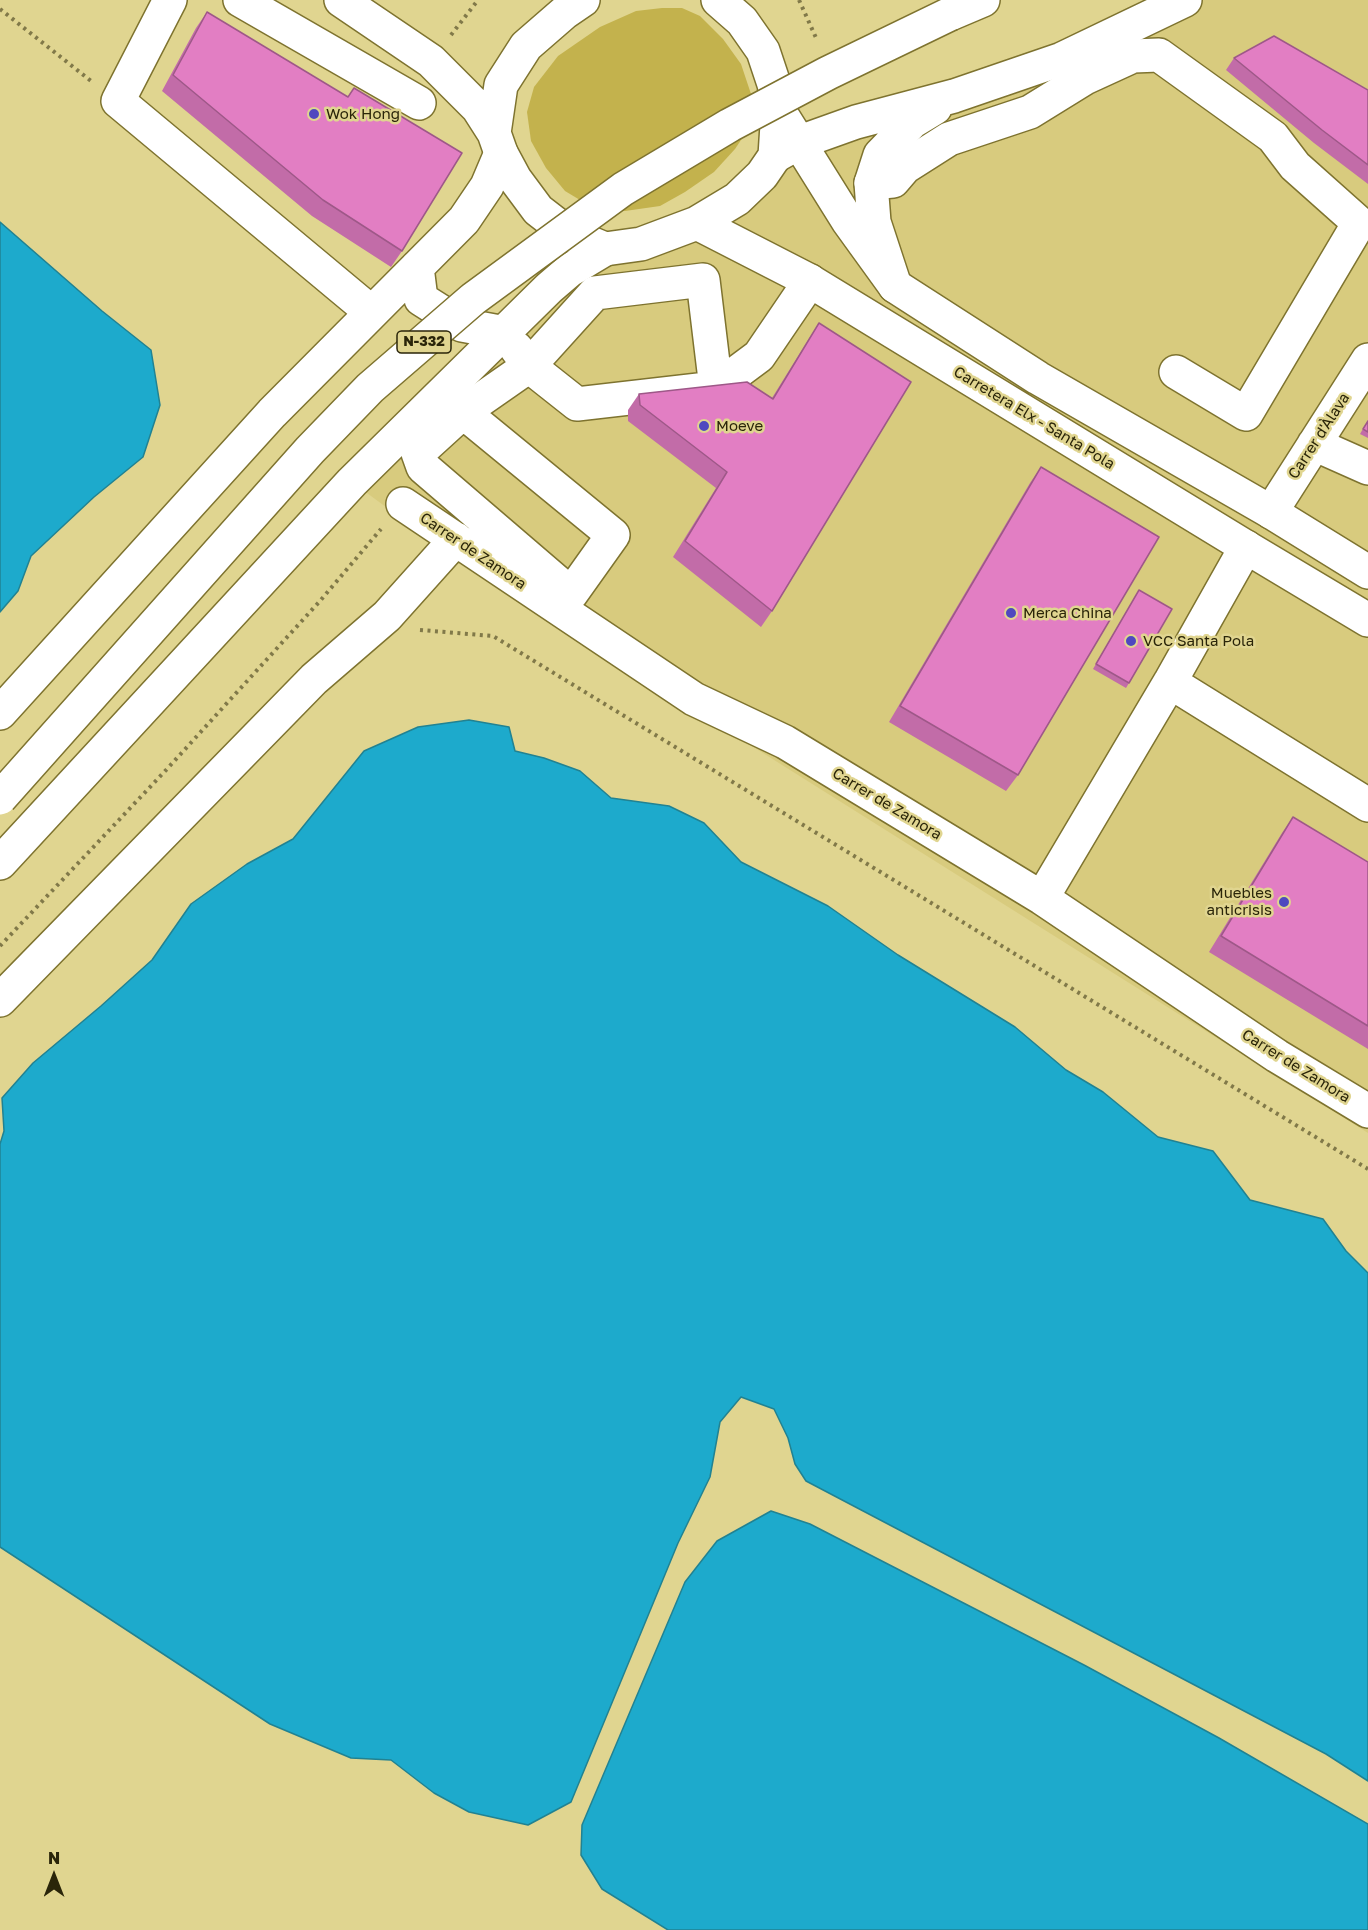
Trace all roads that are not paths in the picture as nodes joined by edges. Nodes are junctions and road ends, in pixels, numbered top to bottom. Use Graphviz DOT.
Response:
graph roads {
  1 [pos="170,0"];
  2 [pos="240,0"];
  3 [pos="341,0"];
  4 [pos="583,0"];
  5 [pos="718,0"];
  6 [pos="982,0"];
  7 [pos="1185,0"];
  8 [pos="954,96"];
  9 [pos="418,103"];
  10 [pos="498,143"];
  11 [pos="788,149"];
  12 [pos="871,183"];
  13 [pos="697,224"];
  14 [pos="605,249"];
  15 [pos="417,267"];
  16 [pos="810,281"];
  17 [pos="895,286"];
  18 [pos="371,312"];
  19 [pos="505,333"];
  20 [pos="1368,360"];
  21 [pos="529,366"];
  22 [pos="1176,372"];
  23 [pos="716,387"];
  24 [pos="463,412"];
  25 [pos="420,416"];
  26 [pos="1314,444"];
  27 [pos="418,453"];
  28 [pos="1368,468"];
  29 [pos="403,504"];
  30 [pos="1271,512"];
  31 [pos="456,539"];
  32 [pos="1246,547"];
  33 [pos="1368,572"];
  34 [pos="1368,620"];
  35 [pos="1170,682"];
  36 [pos="0,713"];
  37 [pos="0,798"];
  38 [pos="1368,805"];
  39 [pos="0,863"];
  40 [pos="1042,898"];
  41 [pos="0,1000"];
  42 [pos="1368,1111"];
  1 -- 18 [label="main road"];
  2 -- 9 [label="main road"];
  3 -- 10 [label="main road"];
  4 -- 10 [label="main road"];
  5 -- 11 [label="main road"];
  6 -- 37 [label="main road, N-332, bridge"];
  7 -- 8 [label="main road"];
  8 -- 11 [label="main road"];
  8 -- 12 [label="main road"];
  10 -- 14 [label="main road"];
  10 -- 15 [label="main road"];
  11 -- 13 [label="main road"];
  11 -- 17 [label="main road"];
  12 -- 17 [label="main road"];
  12 -- 22 [label="main road"];
  13 -- 14 [label="main road"];
  13 -- 16 [label="main road, Carretera Elx - Santa Pola"];
  14 -- 19 [label="main road"];
  15 -- 18 [label="main road"];
  15 -- 19 [label="main road"];
  16 -- 23 [label="main road"];
  16 -- 32 [label="main road, Carretera Elx - Santa Pola"];
  17 -- 30 [label="main road"];
  18 -- 36 [label="main road"];
  19 -- 21 [label="main road"];
  19 -- 25 [label="main road"];
  20 -- 26 [label="main road, Carrer d'Àlava"];
  21 -- 23 [label="main road"];
  21 -- 23 [label="main road"];
  21 -- 24 [label="main road"];
  24 -- 27 [label="main road"];
  24 -- 27 [label="main road"];
  25 -- 27 [label="main road"];
  25 -- 39 [label="main road"];
  26 -- 28 [label="main road"];
  26 -- 30 [label="main road, Carrer d'Àlava"];
  29 -- 31 [label="main road, Carrer de Zamora"];
  30 -- 33 [label="main road"];
  31 -- 40 [label="main road, Carrer de Zamora"];
  31 -- 41 [label="main road"];
  32 -- 34 [label="main road, Carretera Elx - Santa Pola"];
  32 -- 35 [label="main road"];
  35 -- 38 [label="main road"];
  35 -- 40 [label="main road"];
  40 -- 42 [label="main road, Carrer de Zamora"];
}
